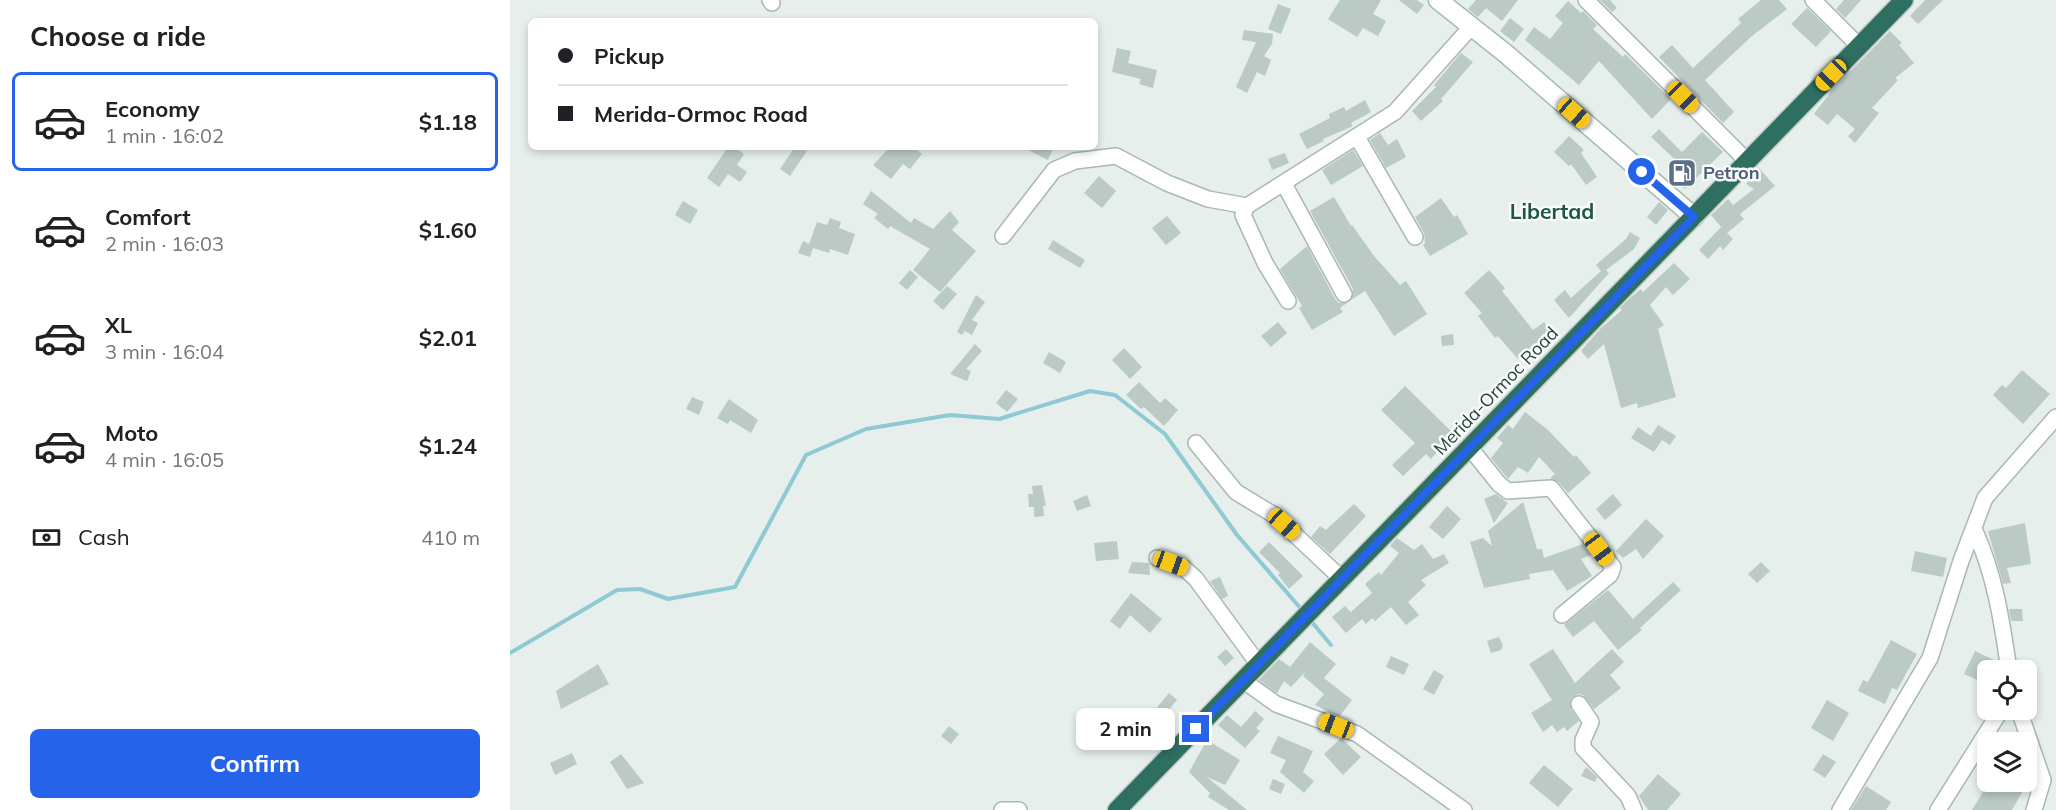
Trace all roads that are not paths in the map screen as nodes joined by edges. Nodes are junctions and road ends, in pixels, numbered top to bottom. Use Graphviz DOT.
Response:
graph roads {
  1 [pos="1438,0"];
  2 [pos="1586,0"];
  3 [pos="1813,0"];
  4 [pos="1904,0"];
  5 [pos="1471,27"];
  6 [pos="1859,46"];
  7 [pos="1358,137"];
  8 [pos="1747,161"];
  9 [pos="1284,184"];
  10 [pos="1247,206"];
  11 [pos="1694,217"];
  12 [pos="1003,236"];
  13 [pos="1415,237"];
  14 [pos="1344,294"];
  15 [pos="1288,301"];
  16 [pos="2056,417"];
  17 [pos="1196,443"];
  18 [pos="1470,448"];
  19 [pos="1974,529"];
  20 [pos="1157,558"];
  21 [pos="1342,580"];
  22 [pos="1562,615"];
  23 [pos="2008,660"];
  24 [pos="1259,665"];
  25 [pos="1244,681"];
  26 [pos="1579,704"];
  27 [pos="1995,720"];
  28 [pos="2022,720"];
  29 [pos="1002,810"];
  30 [pos="1019,810"];
  31 [pos="1118,810"];
  32 [pos="1464,810"];
  33 [pos="1634,810"];
  34 [pos="1840,810"];
  35 [pos="1938,810"];
  36 [pos="2034,810"];
  1 -- 5 [label="main road"];
  2 -- 8 [label="street"];
  3 -- 6 [label="street"];
  4 -- 6 [label="highway, Merida-Ormoc Road"];
  5 -- 7 [label="street"];
  5 -- 11 [label="main road"];
  6 -- 8 [label="highway, Merida-Ormoc Road"];
  7 -- 9 [label="street"];
  7 -- 13 [label="street"];
  8 -- 11 [label="highway, Merida-Ormoc Road"];
  9 -- 10 [label="street"];
  9 -- 14 [label="street"];
  10 -- 12 [label="street"];
  10 -- 15 [label="street"];
  11 -- 18 [label="highway, Merida-Ormoc Road"];
  16 -- 19 [label="street"];
  17 -- 21 [label="street"];
  18 -- 21 [label="highway, Merida-Ormoc Road"];
  18 -- 22 [label="street"];
  19 -- 23 [label="street"];
  19 -- 34 [label="street"];
  20 -- 24 [label="street"];
  21 -- 24 [label="highway, Merida-Ormoc Road"];
  24 -- 25 [label="highway, Merida-Ormoc Road"];
  25 -- 31 [label="highway, Merida-Ormoc Road"];
  25 -- 32 [label="street"];
  26 -- 33 [label="street"];
  27 -- 35 [label="street"];
  28 -- 36 [label="street"];
  29 -- 30 [label="street"];
}
